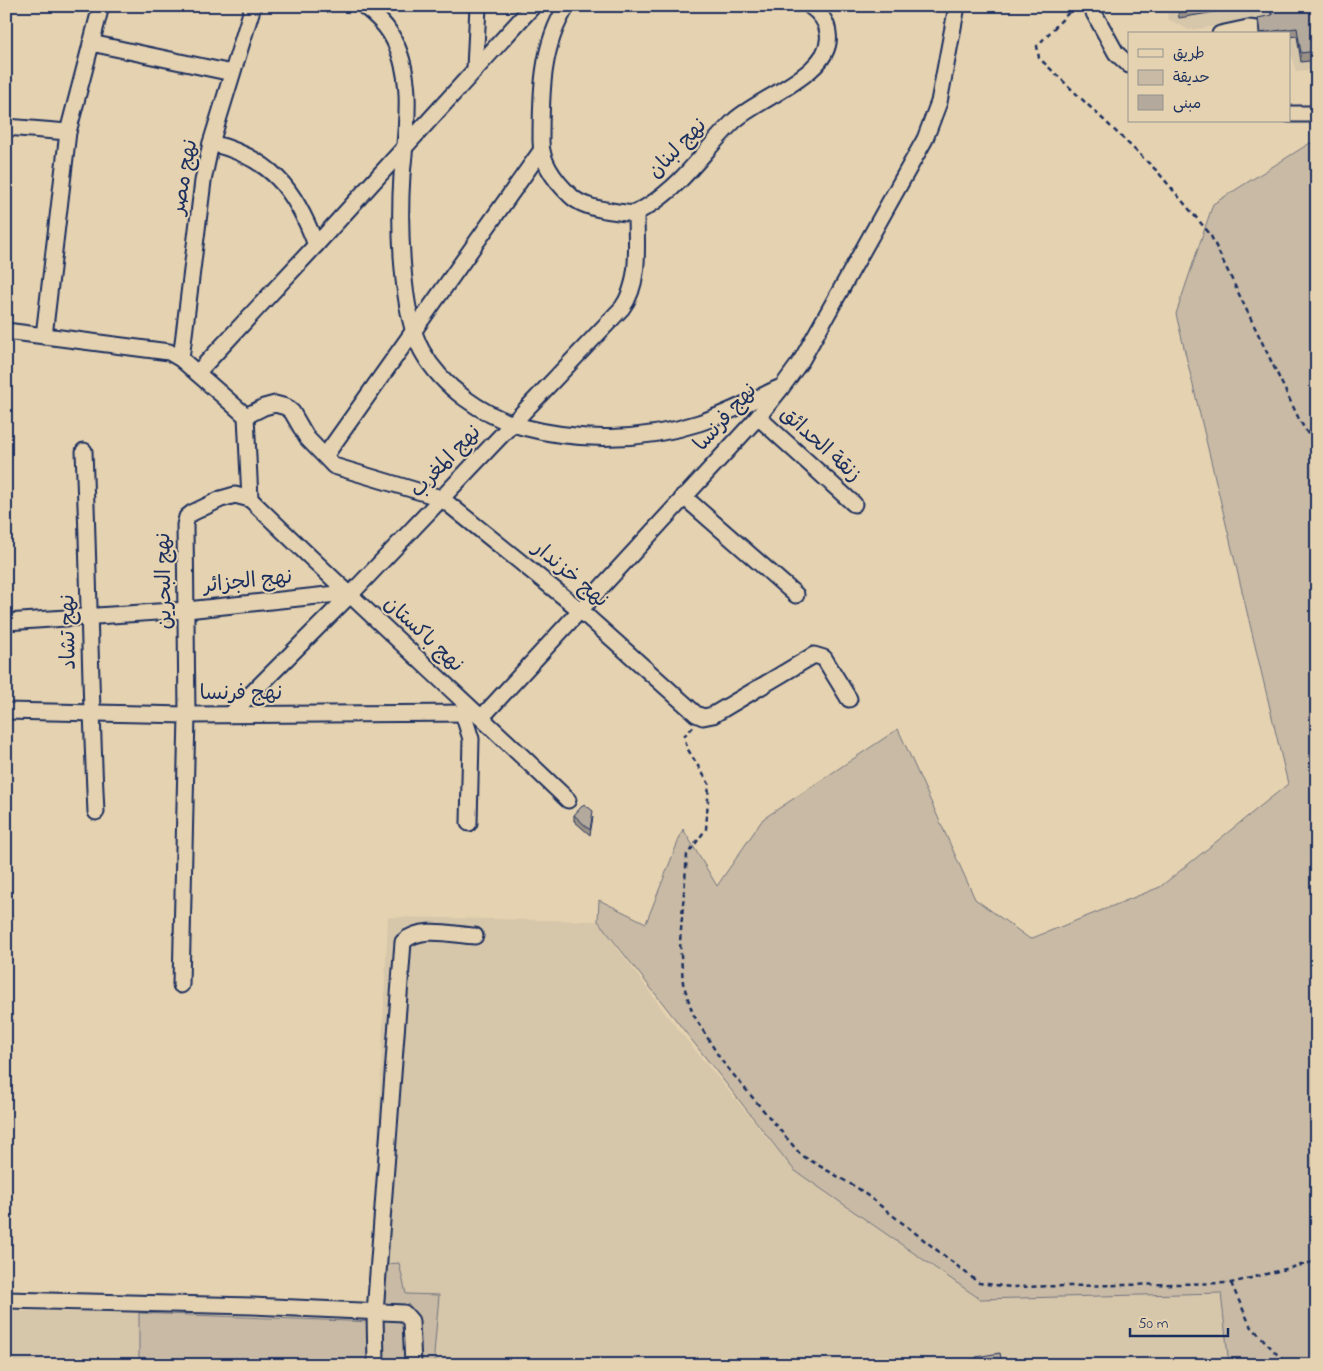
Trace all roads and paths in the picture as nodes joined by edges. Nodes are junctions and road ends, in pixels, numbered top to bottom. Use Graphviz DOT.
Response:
graph roads {
  1 [pos="101,6"];
  2 [pos="253,6"];
  3 [pos="364,6"];
  4 [pos="478,6"];
  5 [pos="533,6"];
  6 [pos="567,6"];
  7 [pos="810,6"];
  8 [pos="957,6"];
  9 [pos="1075,6"];
  10 [pos="1096,6"];
  11 [pos="1258,29"];
  12 [pos="1229,32"];
  13 [pos="91,43"];
  14 [pos="1123,52"];
  15 [pos="475,68"];
  16 [pos="232,73"];
  17 [pos="1290,114"];
  18 [pos="1317,114"];
  19 [pos="6,126"];
  20 [pos="68,132"];
  21 [pos="211,142"];
  22 [pos="406,146"];
  23 [pos="541,151"];
  24 [pos="636,213"];
  25 [pos="316,245"];
  26 [pos="6,331"];
  27 [pos="415,331"];
  28 [pos="44,336"];
  29 [pos="181,359"];
  30 [pos="196,373"];
  31 [pos="782,387"];
  32 [pos="246,416"];
  33 [pos="758,417"];
  34 [pos="512,424"];
  35 [pos="1317,449"];
  36 [pos="84,451"];
  37 [pos="325,456"];
  38 [pos="683,496"];
  39 [pos="441,498"];
  40 [pos="250,499"];
  41 [pos="854,504"];
  42 [pos="348,594"];
  43 [pos="796,595"];
  44 [pos="187,610"];
  45 [pos="580,610"];
  46 [pos="90,615"];
  47 [pos="6,622"];
  48 [pos="849,699"];
  49 [pos="6,711"];
  50 [pos="91,712"];
  51 [pos="231,714"];
  52 [pos="474,714"];
  53 [pos="187,715"];
  54 [pos="703,717"];
  55 [pos="568,800"];
  56 [pos="96,812"];
  57 [pos="470,823"];
  58 [pos="475,936"];
  59 [pos="181,985"];
  60 [pos="1317,1261"];
  61 [pos="1231,1283"];
  62 [pos="6,1300"];
  63 [pos="375,1313"];
  64 [pos="376,1365"];
  65 [pos="413,1365"];
  66 [pos="1287,1365"];
  1 -- 13 [label="street"];
  2 -- 16 [label="street, نهج مصر"];
  3 -- 22 [label="street"];
  4 -- 15 [label="street"];
  5 -- 15 [label="street"];
  6 -- 23 [label="street"];
  7 -- 24 [label="street, نهج لبنان"];
  8 -- 31 [label="street, نهج فرنسا"];
  9 -- 35 [label="path"];
  10 -- 14 [label="street"];
  11 -- 12 [label="street"];
  13 -- 16 [label="street"];
  13 -- 20 [label="street"];
  15 -- 22 [label="street"];
  16 -- 21 [label="street, نهج مصر"];
  17 -- 18 [label="street"];
  19 -- 20 [label="street"];
  20 -- 28 [label="street"];
  21 -- 25 [label="street"];
  21 -- 29 [label="street, نهج مصر"];
  22 -- 25 [label="street"];
  22 -- 27 [label="street"];
  23 -- 24 [label="street"];
  23 -- 27 [label="street"];
  24 -- 34 [label="street, نهج المغرب"];
  25 -- 30 [label="street"];
  26 -- 28 [label="street"];
  27 -- 34 [label="street"];
  27 -- 37 [label="street"];
  28 -- 29 [label="street"];
  29 -- 30 [label="street"];
  30 -- 32 [label="street"];
  31 -- 33 [label="street, نهج فرنسا"];
  31 -- 34 [label="street"];
  32 -- 37 [label="street, نهج خزندار"];
  32 -- 40 [label="street"];
  33 -- 38 [label="street, نهج فرنسا"];
  33 -- 41 [label="street, زنقة الحدائق"];
  34 -- 39 [label="street, نهج المغرب"];
  36 -- 46 [label="street, نهج تشاد"];
  37 -- 39 [label="street, نهج خزندار"];
  38 -- 43 [label="street"];
  38 -- 45 [label="street, نهج فرنسا"];
  39 -- 42 [label="street, نهج المغرب"];
  39 -- 45 [label="street, نهج خزندار"];
  40 -- 42 [label="street, نهج باكستان"];
  40 -- 44 [label="street, نهج البحرين"];
  42 -- 44 [label="street, نهج الجزائر"];
  42 -- 51 [label="street, نهج المغرب"];
  42 -- 52 [label="street, نهج باكستان"];
  44 -- 46 [label="street, نهج الجزائر"];
  44 -- 53 [label="street, نهج البحرين"];
  45 -- 52 [label="street, نهج فرنسا"];
  45 -- 54 [label="street, نهج خزندار"];
  46 -- 47 [label="street, نهج الجزائر"];
  46 -- 50 [label="street, نهج تشاد"];
  48 -- 54 [label="street"];
  49 -- 50 [label="street, نهج فرنسا"];
  50 -- 53 [label="street, نهج فرنسا"];
  50 -- 56 [label="street, نهج تشاد"];
  51 -- 52 [label="street, نهج فرنسا"];
  51 -- 53 [label="street, نهج فرنسا"];
  52 -- 55 [label="street, نهج باكستان"];
  52 -- 57 [label="street"];
  53 -- 59 [label="street, نهج البحرين"];
  54 -- 61 [label="path"];
  58 -- 63 [label="street"];
  60 -- 61 [label="path"];
  61 -- 66 [label="path"];
  62 -- 63 [label="street"];
  63 -- 64 [label="street"];
  63 -- 65 [label="street"];
}
